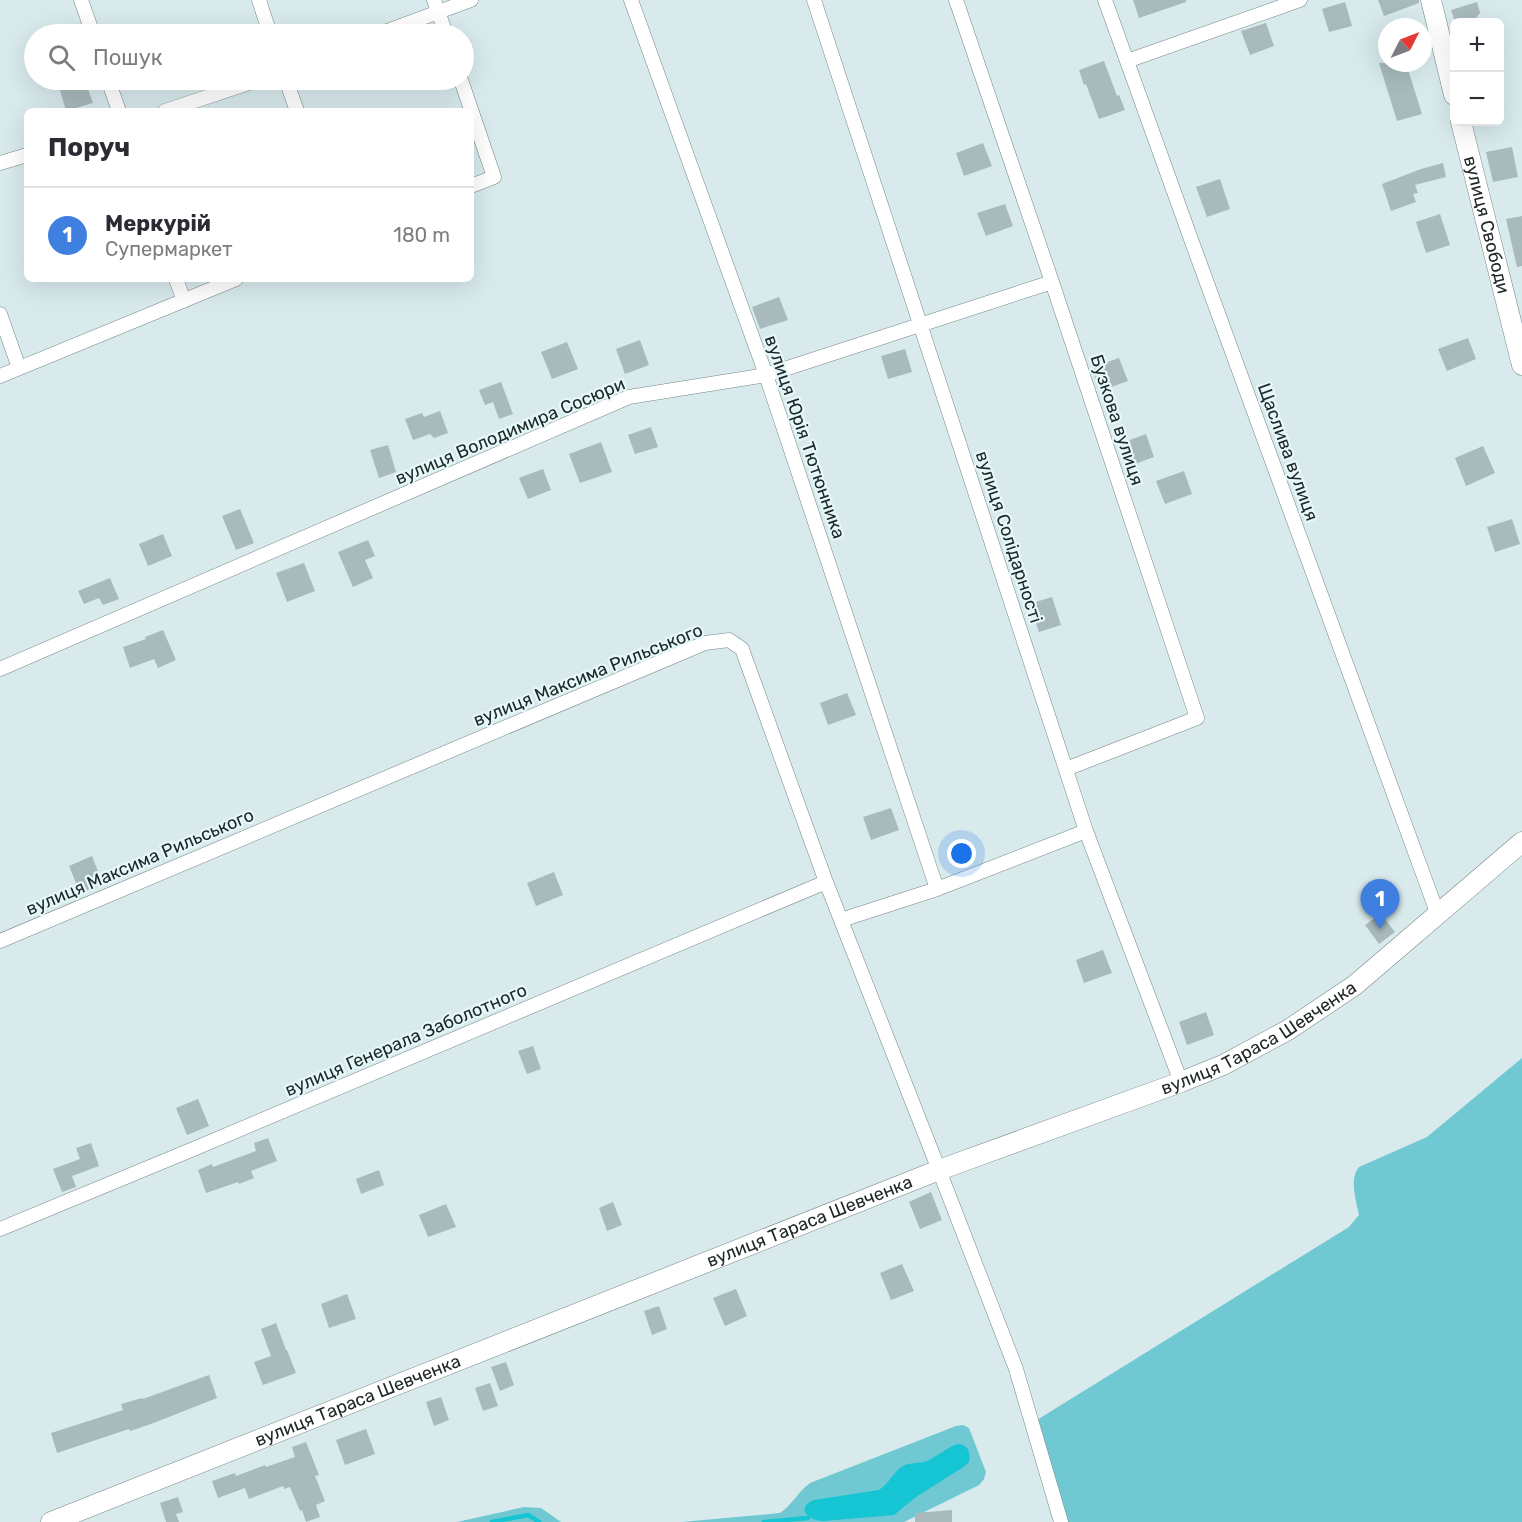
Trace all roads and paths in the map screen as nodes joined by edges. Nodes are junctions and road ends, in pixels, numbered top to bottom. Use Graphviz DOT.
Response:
graph roads {
  1 [pos="81,0"];
  2 [pos="259,0"];
  3 [pos="471,0"];
  4 [pos="631,0"];
  5 [pos="814,0"];
  6 [pos="956,0"];
  7 [pos="1105,0"];
  8 [pos="1300,0"];
  9 [pos="1431,0"];
  10 [pos="436,6"];
  11 [pos="89,24"];
  12 [pos="267,24"];
  13 [pos="399,24"];
  14 [pos="442,24"];
  15 [pos="1127,61"];
  16 [pos="1450,75"];
  17 [pos="112,90"];
  18 [pos="228,90"];
  19 [pos="290,90"];
  20 [pos="464,90"];
  21 [pos="118,108"];
  22 [pos="174,108"];
  23 [pos="296,108"];
  24 [pos="471,108"];
  25 [pos="474,118"];
  26 [pos="1462,126"];
  27 [pos="24,156"];
  28 [pos="0,163"];
  29 [pos="474,185"];
  30 [pos="177,282"];
  31 [pos="230,282"];
  32 [pos="1052,282"];
  33 [pos="184,301"];
  34 [pos="0,315"];
  35 [pos="920,326"];
  36 [pos="1522,365"];
  37 [pos="19,368"];
  38 [pos="0,375"];
  39 [pos="766,375"];
  40 [pos="0,669"];
  41 [pos="1066,769"];
  42 [pos="1086,831"];
  43 [pos="1522,842"];
  44 [pos="826,882"];
  45 [pos="937,890"];
  46 [pos="1438,915"];
  47 [pos="841,920"];
  48 [pos="0,940"];
  49 [pos="1181,1082"];
  50 [pos="939,1170"];
  51 [pos="0,1229"];
  52 [pos="51,1522"];
  53 [pos="1061,1522"];
  1 -- 11 [label="street"];
  2 -- 12 [label="street"];
  3 -- 10 [label="street"];
  4 -- 39 [label="street, вулиця Юрія Тютюнника"];
  5 -- 35 [label="street, вулиця Солідарності"];
  6 -- 32 [label="street, Бузкова вулиця"];
  7 -- 15 [label="street, Щаслива вулиця"];
  8 -- 15 [label="street"];
  9 -- 16 [label="street"];
  10 -- 13 [label="street"];
  10 -- 14 [label="street"];
  15 -- 46 [label="street, Щаслива вулиця"];
  17 -- 21 [label="street"];
  18 -- 22 [label="street"];
  19 -- 23 [label="street"];
  20 -- 24 [label="street"];
  25 -- 29 [label="street"];
  26 -- 36 [label="street, вулиця Свободи"];
  27 -- 28 [label="street"];
  30 -- 33 [label="street"];
  31 -- 33 [label="street"];
  32 -- 35 [label="street, вулиця Володимира Сосюри"];
  32 -- 41 [label="street, Бузкова вулиця"];
  33 -- 37 [label="street"];
  34 -- 37 [label="street"];
  35 -- 39 [label="street, вулиця Володимира Сосюри"];
  35 -- 41 [label="street, вулиця Солідарності"];
  37 -- 38 [label="street"];
  39 -- 40 [label="street, вулиця Володимира Сосюри"];
  39 -- 45 [label="street, вулиця Юрія Тютюнника"];
  41 -- 42 [label="street, вулиця Солідарності"];
  42 -- 45 [label="street"];
  42 -- 49 [label="street, вулиця Солідарності"];
  43 -- 46 [label="street, вулиця Тараса Шевченка"];
  44 -- 47 [label="street, вулиця Максима Рильського"];
  44 -- 48 [label="street, вулиця Максима Рильського"];
  44 -- 51 [label="street, вулиця Генерала Заболотного"];
  45 -- 47 [label="street"];
  46 -- 49 [label="street, вулиця Тараса Шевченка"];
  47 -- 50 [label="street, вулиця Максима Рильського"];
  49 -- 50 [label="street, вулиця Тараса Шевченка"];
  50 -- 52 [label="street, вулиця Тараса Шевченка"];
  50 -- 53 [label="street, вулиця Максима Рильського"];
}
